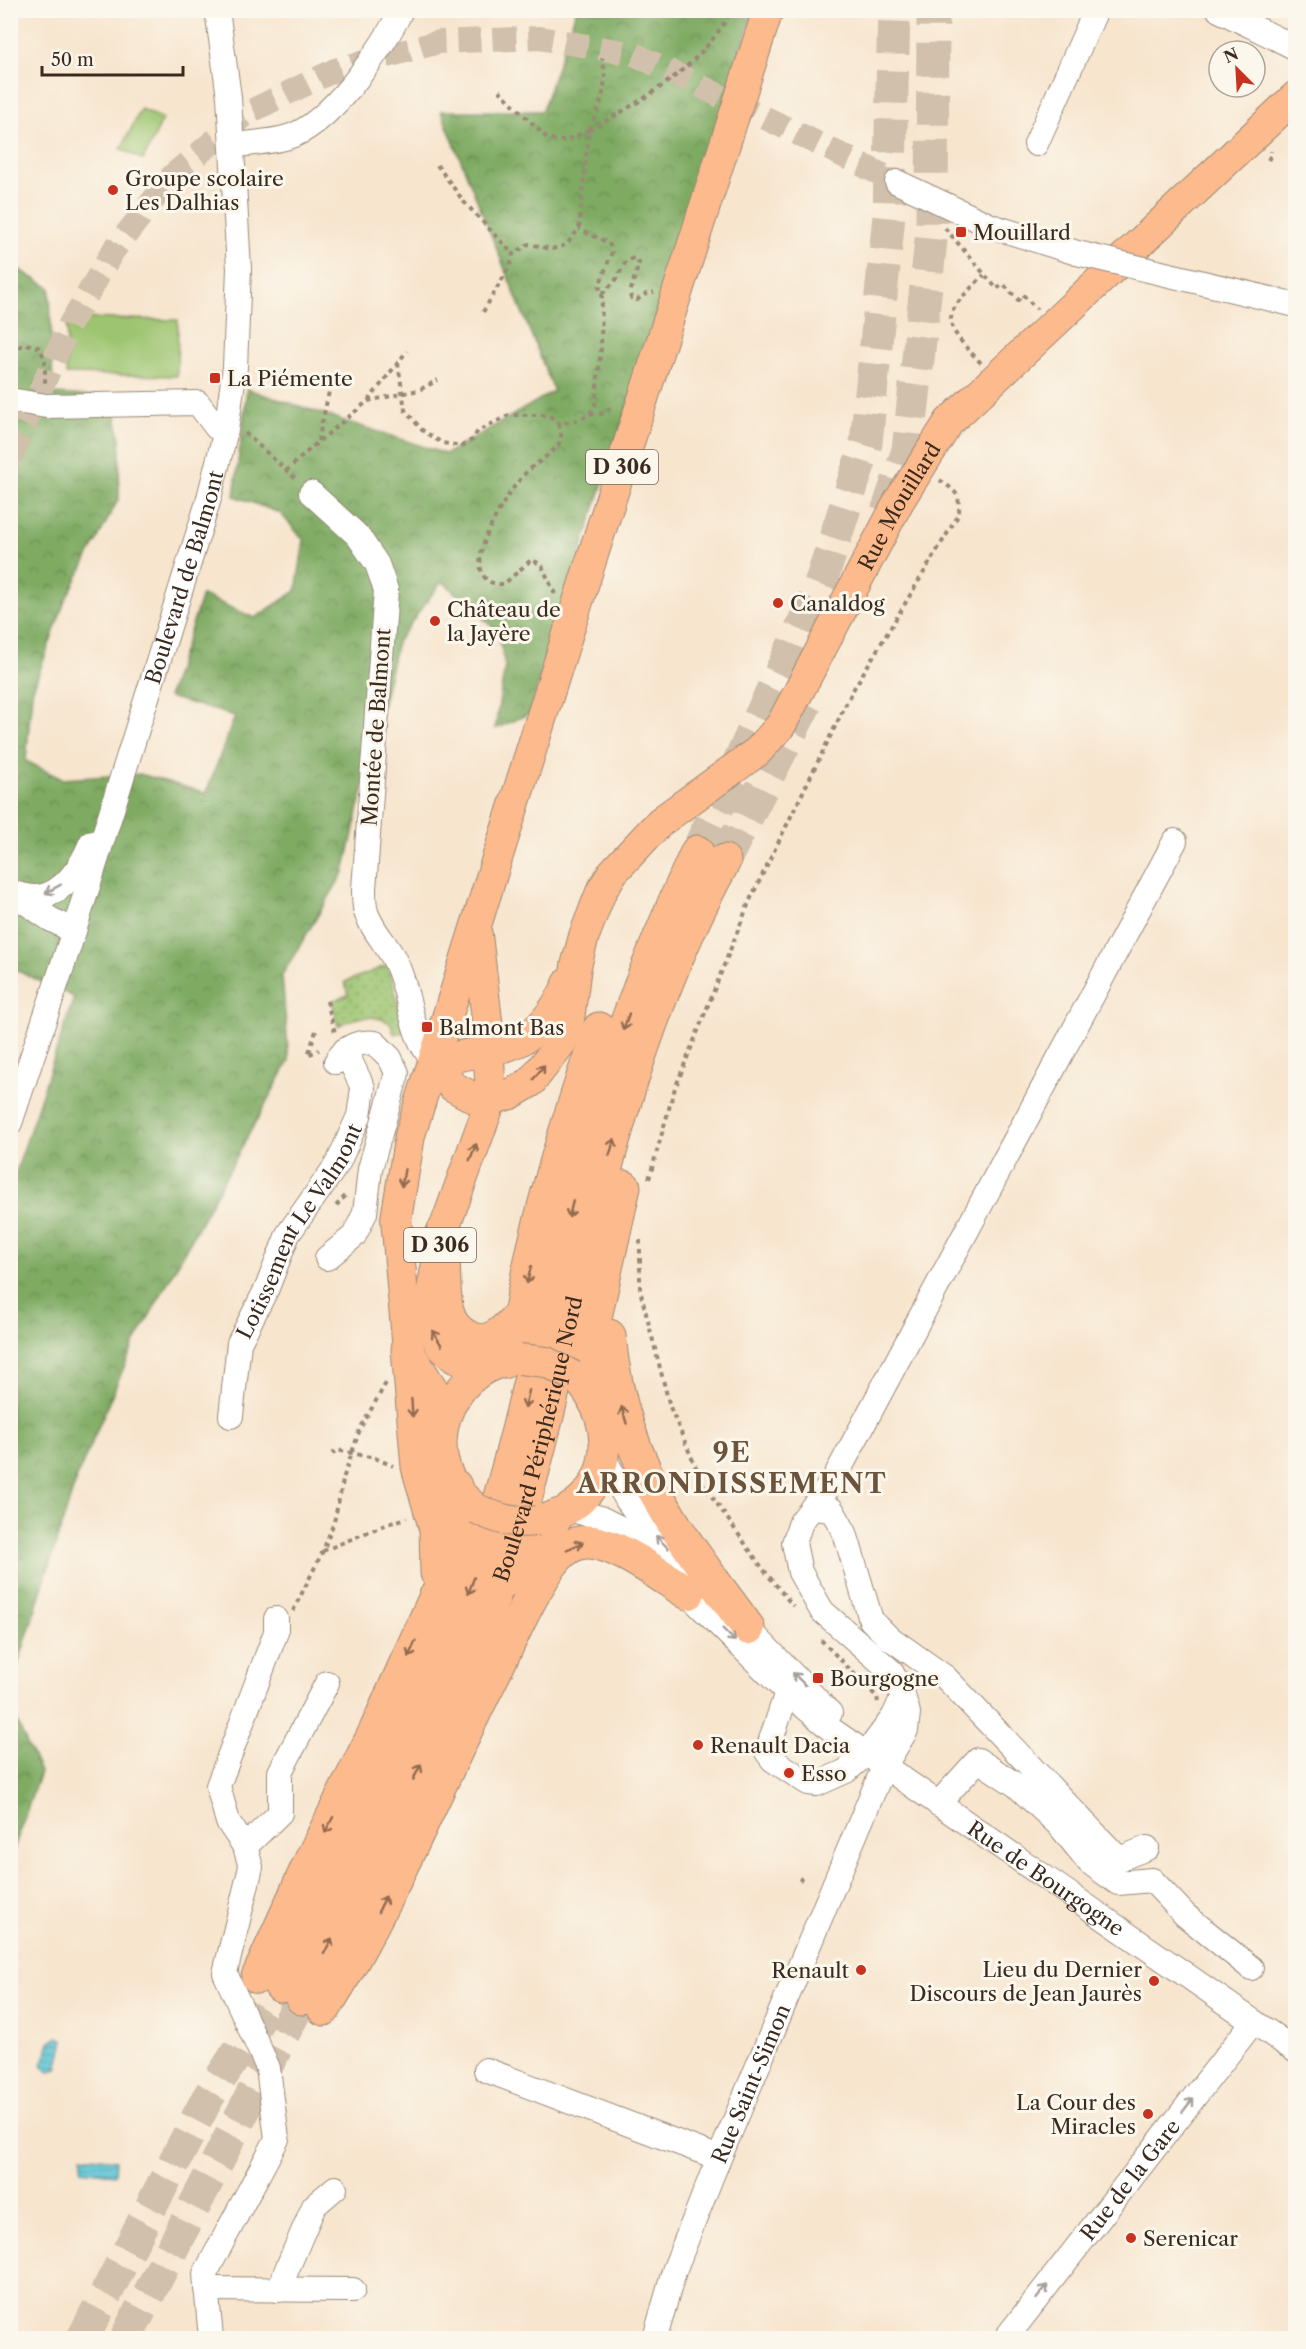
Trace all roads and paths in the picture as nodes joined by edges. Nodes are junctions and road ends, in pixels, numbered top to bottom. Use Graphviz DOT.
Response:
graph roads {
  1 [pos="217,10"];
  2 [pos="401,10"];
  3 [pos="732,10"];
  4 [pos="768,10"];
  5 [pos="1096,10"];
  6 [pos="1219,10"];
  7 [pos="1262,20"];
  8 [pos="1296,48"];
  9 [pos="602,58"];
  10 [pos="496,87"];
  11 [pos="1296,96"];
  12 [pos="588,130"];
  13 [pos="1036,144"];
  14 [pos="232,147"];
  15 [pos="437,165"];
  16 [pos="897,182"];
  17 [pos="946,220"];
  18 [pos="579,229"];
  19 [pos="513,254"];
  20 [pos="984,275"];
  21 [pos="657,293"];
  22 [pos="602,295"];
  23 [pos="1296,305"];
  24 [pos="1037,309"];
  25 [pos="483,312"];
  26 [pos="10,351"];
  27 [pos="407,351"];
  28 [pos="398,363"];
  29 [pos="981,364"];
  30 [pos="438,380"];
  31 [pos="330,387"];
  32 [pos="402,394"];
  33 [pos="10,399"];
  34 [pos="368,401"];
  35 [pos="46,406"];
  36 [pos="558,423"];
  37 [pos="216,427"];
  38 [pos="244,433"];
  39 [pos="318,442"];
  40 [pos="920,468"];
  41 [pos="286,471"];
  42 [pos="311,493"];
  43 [pos="556,597"];
  44 [pos="131,750"];
  45 [pos="1175,841"];
  46 [pos="710,867"];
  47 [pos="476,924"];
  48 [pos="74,931"];
  49 [pos="576,966"];
  50 [pos="487,1020"];
  51 [pos="546,1021"];
  52 [pos="316,1031"];
  53 [pos="488,1050"];
  54 [pos="336,1052"];
  55 [pos="431,1071"];
  56 [pos="397,1073"];
  57 [pos="491,1100"];
  58 [pos="10,1124"];
  59 [pos="647,1186"];
  60 [pos="443,1232"];
  61 [pos="640,1234"];
  62 [pos="327,1258"];
  63 [pos="606,1263"];
  64 [pos="520,1314"];
  65 [pos="399,1363"];
  66 [pos="502,1364"];
  67 [pos="595,1402"];
  68 [pos="231,1416"];
  69 [pos="445,1416"];
  70 [pos="332,1454"];
  71 [pos="351,1454"];
  72 [pos="604,1458"];
  73 [pos="397,1468"];
  74 [pos="466,1497"];
  75 [pos="813,1508"];
  76 [pos="554,1515"];
  77 [pos="414,1517"];
  78 [pos="323,1551"];
  79 [pos="688,1593"];
  80 [pos="436,1596"];
  81 [pos="797,1611"];
  82 [pos="276,1626"];
  83 [pos="748,1628"];
  84 [pos="817,1636"];
  85 [pos="327,1683"];
  86 [pos="787,1692"];
  87 [pos="903,1696"];
  88 [pos="480,1700"];
  89 [pos="883,1731"];
  90 [pos="866,1754"];
  91 [pos="938,1804"];
  92 [pos="244,1847"];
  93 [pos="1147,1848"];
  94 [pos="1089,1862"];
  95 [pos="1070,1893"];
  96 [pos="1251,1968"];
  97 [pos="291,1992"];
  98 [pos="1253,2022"];
  99 [pos="1296,2051"];
  100 [pos="486,2070"];
  101 [pos="719,2158"];
  102 [pos="335,2188"];
  103 [pos="206,2289"];
  104 [pos="278,2289"];
  105 [pos="353,2290"];
  106 [pos="211,2338"];
  107 [pos="655,2338"];
  108 [pos="1006,2338"];
  1 -- 14 [label="street, Boulevard de Balmont"];
  2 -- 14 [label="street"];
  3 -- 12 [label="path"];
  4 -- 47 [label="main road, D 306"];
  5 -- 13 [label="street"];
  6 -- 7 [label="street"];
  7 -- 8 [label="street"];
  9 -- 12 [label="path"];
  10 -- 12 [label="path"];
  11 -- 40 [label="main road, Rue Mouillard"];
  12 -- 18 [label="path"];
  14 -- 44 [label="street, Boulevard de Balmont"];
  15 -- 19 [label="path"];
  16 -- 23 [label="street, bridge"];
  17 -- 20 [label="path"];
  18 -- 19 [label="path"];
  18 -- 22 [label="path"];
  19 -- 25 [label="path"];
  20 -- 24 [label="path"];
  20 -- 29 [label="path"];
  21 -- 22 [label="path"];
  22 -- 36 [label="path"];
  26 -- 35 [label="path"];
  27 -- 28 [label="path"];
  28 -- 32 [label="path"];
  28 -- 34 [label="path"];
  30 -- 32 [label="path"];
  31 -- 39 [label="path"];
  32 -- 34 [label="path"];
  32 -- 36 [label="path"];
  33 -- 35 [label="street"];
  34 -- 39 [label="path"];
  35 -- 37 [label="street"];
  36 -- 43 [label="path"];
  38 -- 41 [label="path"];
  39 -- 41 [label="path"];
  40 -- 49 [label="main road, Rue Mouillard"];
  40 -- 59 [label="path"];
  41 -- 42 [label="path"];
  42 -- 55 [label="street, Montée de Balmont"];
  44 -- 48 [label="street, Boulevard de Balmont"];
  44 -- 48 [label="street, one-way"];
  45 -- 75 [label="street"];
  46 -- 63 [label="highway"];
  46 -- 64 [label="highway, one-way"];
  46 -- 97 [label="highway, Boulevard Périphérique Nord"];
  47 -- 50 [label="main road, D 306"];
  47 -- 55 [label="main road, D 306"];
  48 -- 58 [label="street, Boulevard de Balmont"];
  49 -- 51 [label="main road, Rue Mouillard"];
  57 -- 49 [label="main road, Rue Mouillard, one-way"];
  50 -- 51 [label="main road"];
  50 -- 53 [label="main road, D 306"];
  51 -- 53 [label="main road, Rue Mouillard"];
  52 -- 54 [label="path"];
  53 -- 55 [label="main road, Rue Mouillard"];
  53 -- 57 [label="main road, D 306"];
  54 -- 56 [label="street"];
  54 -- 68 [label="street, Lotissement Le Valmont"];
  55 -- 56 [label="street"];
  55 -- 57 [label="main road"];
  55 -- 65 [label="main road, D 306, one-way"];
  56 -- 62 [label="street, Lotissement Le Valmont"];
  60 -- 57 [label="main road, D 306, one-way"];
  60 -- 64 [label="highway"];
  66 -- 60 [label="main road, D 306, one-way"];
  61 -- 81 [label="path"];
  63 -- 67 [label="highway"];
  83 -- 63 [label="highway, one-way"];
  64 -- 66 [label="highway"];
  65 -- 69 [label="main road, D 306"];
  65 -- 71 [label="path"];
  65 -- 80 [label="highway, one-way"];
  66 -- 67 [label="main road, D 306, bridge"];
  66 -- 69 [label="main road, D 306"];
  67 -- 72 [label="main road, D 306"];
  69 -- 74 [label="main road, D 306"];
  70 -- 71 [label="path"];
  71 -- 73 [label="path"];
  71 -- 78 [label="path"];
  72 -- 76 [label="main road, D 306"];
  83 -- 72 [label="street, one-way"];
  74 -- 76 [label="main road, bridge"];
  74 -- 80 [label="highway"];
  75 -- 87 [label="street"];
  75 -- 93 [label="street"];
  76 -- 79 [label="street, Rue de Bourgogne"];
  76 -- 88 [label="highway"];
  77 -- 78 [label="path"];
  78 -- 82 [label="path"];
  79 -- 86 [label="street, Rue de Bourgogne, one-way"];
  88 -- 79 [label="highway, one-way"];
  80 -- 97 [label="highway, one-way"];
  82 -- 92 [label="street"];
  90 -- 83 [label="street, one-way"];
  84 -- 89 [label="path"];
  85 -- 92 [label="street"];
  86 -- 90 [label="street, Rue de Bourgogne"];
  86 -- 90 [label="street"];
  87 -- 89 [label="street"];
  87 -- 90 [label="street"];
  97 -- 88 [label="highway, one-way"];
  89 -- 90 [label="street"];
  90 -- 91 [label="street, Rue de Bourgogne"];
  90 -- 101 [label="street, Rue Saint-Simon"];
  91 -- 94 [label="street"];
  91 -- 95 [label="street, Rue de Bourgogne"];
  92 -- 103 [label="street"];
  94 -- 95 [label="street"];
  94 -- 96 [label="street"];
  95 -- 98 [label="street, Rue de Bourgogne"];
  98 -- 99 [label="street, Rue de Bourgogne"];
  108 -- 98 [label="street, Rue de la Gare, one-way"];
  100 -- 101 [label="street"];
  101 -- 107 [label="street, Rue Saint-Simon"];
  102 -- 104 [label="street"];
  103 -- 104 [label="street"];
  103 -- 106 [label="street"];
  104 -- 105 [label="street"];
}
